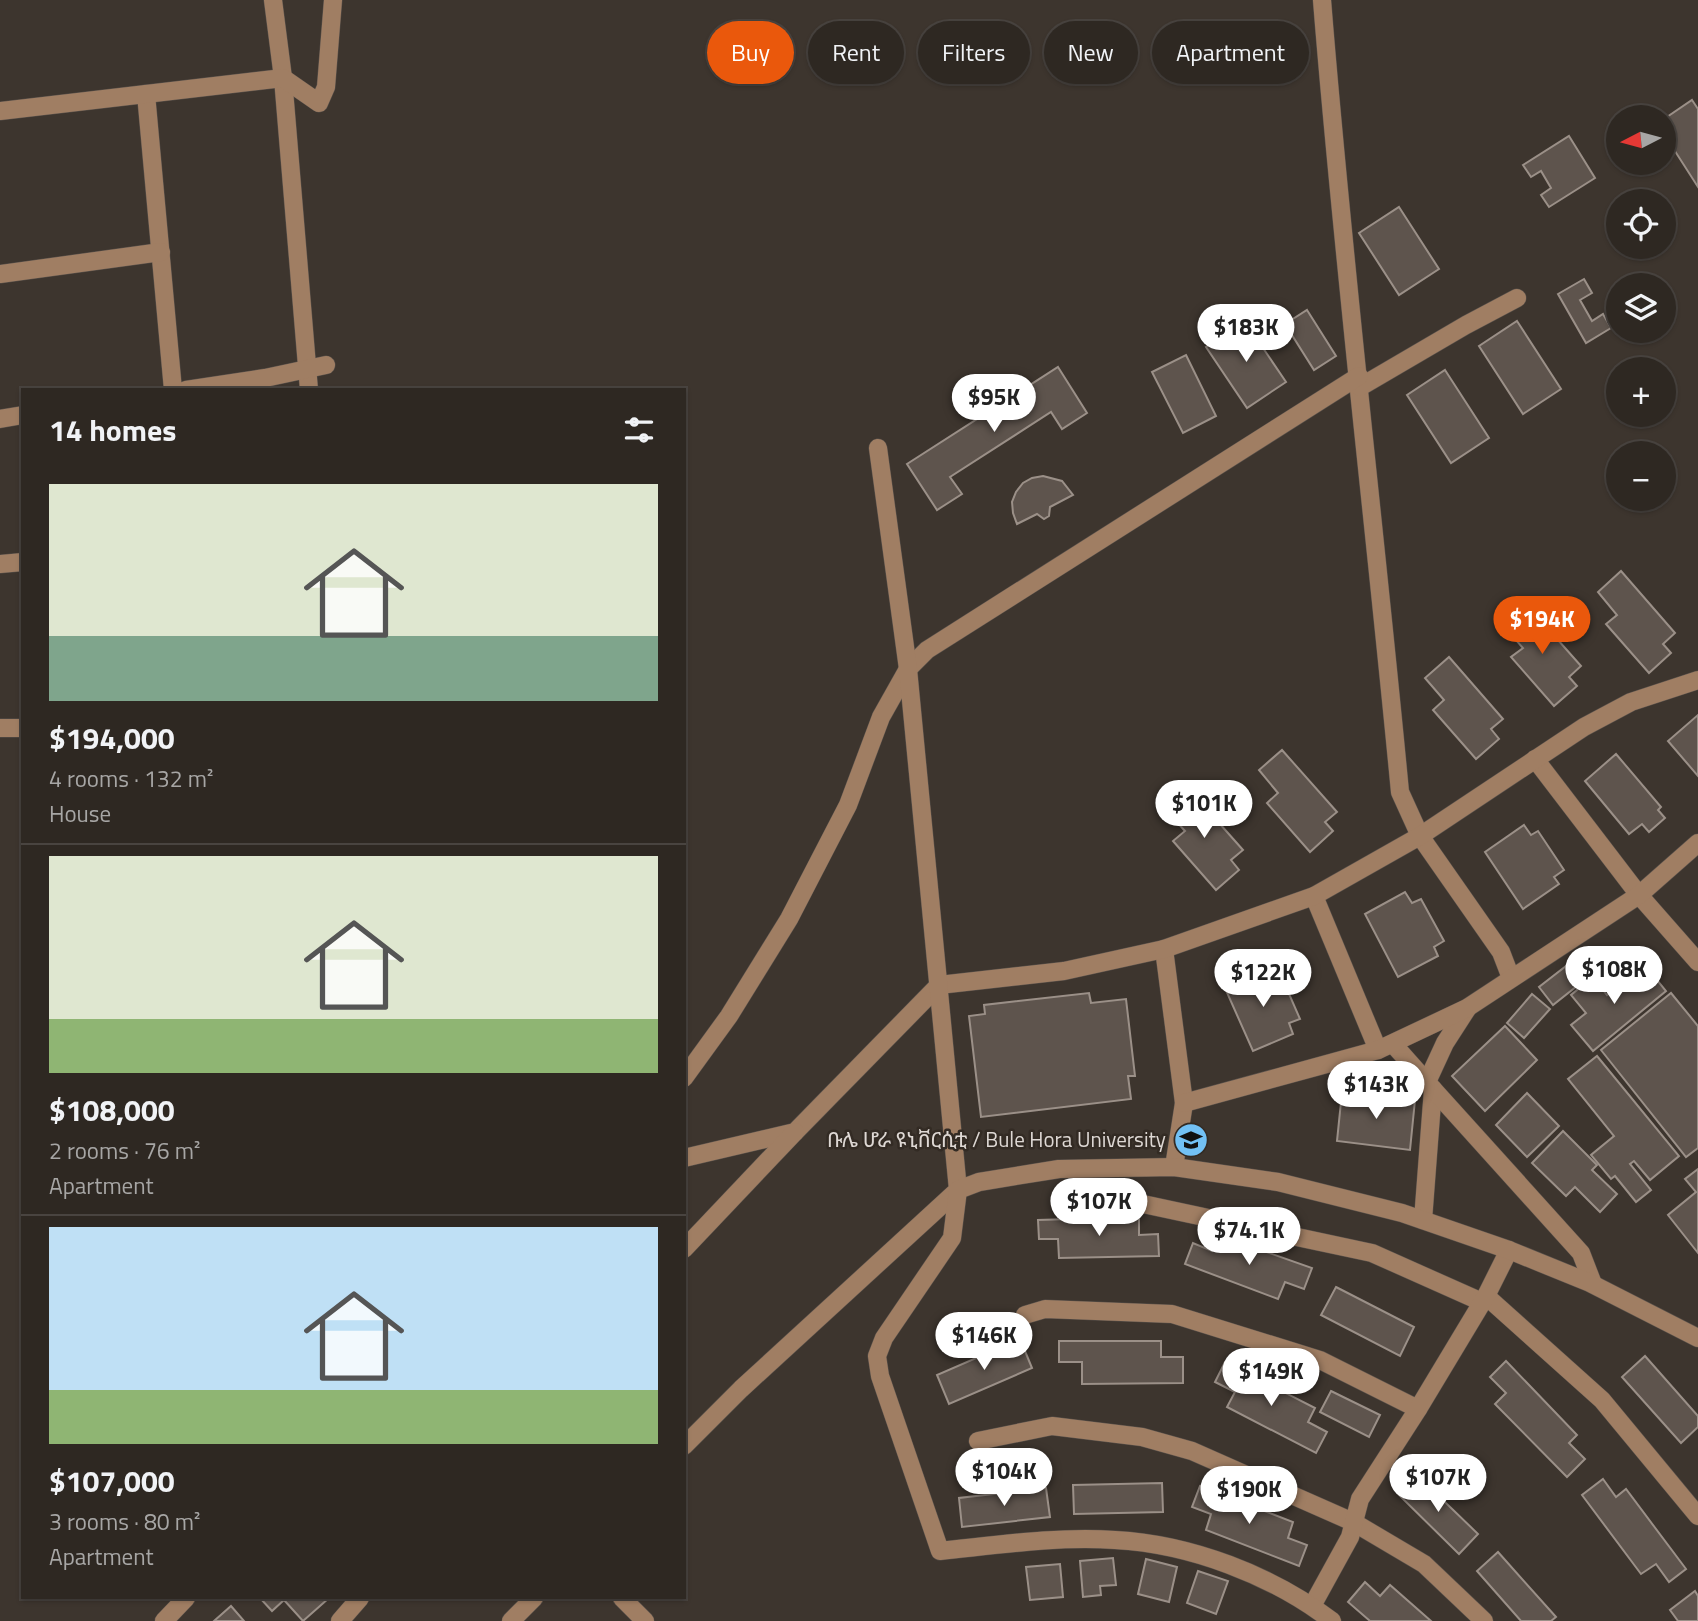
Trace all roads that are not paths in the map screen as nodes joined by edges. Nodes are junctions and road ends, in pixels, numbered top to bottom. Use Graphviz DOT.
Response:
graph roads {
  1 [pos="273,0"];
  2 [pos="333,0"];
  3 [pos="1322,0"];
  4 [pos="283,78"];
  5 [pos="146,94"];
  6 [pos="0,111"];
  7 [pos="161,251"];
  8 [pos="0,274"];
  9 [pos="1517,298"];
  10 [pos="326,365"];
  11 [pos="307,369"];
  12 [pos="1359,382"];
  13 [pos="173,388"];
  14 [pos="199,388"];
  15 [pos="309,388"];
  16 [pos="21,415"];
  17 [pos="0,419"];
  18 [pos="878,448"];
  19 [pos="21,562"];
  20 [pos="0,564"];
  21 [pos="908,669"];
  22 [pos="1698,680"];
  23 [pos="0,728"];
  24 [pos="21,728"];
  25 [pos="1535,759"];
  26 [pos="1420,836"];
  27 [pos="1698,843"];
  28 [pos="1639,895"];
  29 [pos="1314,896"];
  30 [pos="1164,949"];
  31 [pos="1698,962"];
  32 [pos="1511,978"];
  33 [pos="939,985"];
  34 [pos="1467,1008"];
  35 [pos="1386,1047"];
  36 [pos="686,1075"];
  37 [pos="1430,1086"];
  38 [pos="1184,1103"];
  39 [pos="795,1132"];
  40 [pos="686,1158"];
  41 [pos="1174,1167"];
  42 [pos="958,1190"];
  43 [pos="1143,1204"];
  44 [pos="1423,1220"];
  45 [pos="686,1247"];
  46 [pos="1509,1250"];
  47 [pos="1593,1284"];
  48 [pos="1484,1299"];
  49 [pos="1025,1315"];
  50 [pos="1698,1338"];
  51 [pos="1418,1409"];
  52 [pos="978,1441"];
  53 [pos="686,1444"];
  54 [pos="1698,1516"];
  55 [pos="1353,1522"];
  56 [pos="185,1599"];
  57 [pos="359,1599"];
  58 [pos="533,1599"];
  59 [pos="623,1599"];
  60 [pos="1312,1606"];
  61 [pos="164,1621"];
  62 [pos="340,1621"];
  63 [pos="511,1621"];
  64 [pos="645,1621"];
  65 [pos="1332,1621"];
  66 [pos="1484,1621"];
  1 -- 4 [label="street"];
  2 -- 4 [label="street"];
  3 -- 12 [label="street"];
  4 -- 5 [label="street"];
  4 -- 11 [label="street"];
  5 -- 6 [label="street"];
  5 -- 7 [label="street"];
  7 -- 8 [label="street"];
  7 -- 13 [label="street"];
  9 -- 12 [label="street"];
  10 -- 11 [label="street"];
  11 -- 14 [label="street"];
  11 -- 15 [label="street"];
  12 -- 21 [label="street"];
  12 -- 26 [label="street"];
  16 -- 17 [label="street"];
  18 -- 21 [label="street"];
  19 -- 20 [label="street"];
  21 -- 33 [label="street"];
  21 -- 36 [label="street"];
  22 -- 25 [label="street"];
  23 -- 24 [label="street"];
  25 -- 26 [label="street"];
  25 -- 28 [label="street"];
  26 -- 29 [label="street"];
  26 -- 32 [label="street"];
  27 -- 28 [label="street"];
  28 -- 31 [label="street"];
  28 -- 32 [label="street"];
  29 -- 30 [label="street"];
  29 -- 35 [label="street"];
  30 -- 33 [label="street"];
  30 -- 38 [label="street"];
  32 -- 34 [label="street"];
  33 -- 39 [label="street"];
  33 -- 42 [label="street"];
  34 -- 35 [label="street"];
  34 -- 37 [label="street"];
  35 -- 37 [label="street"];
  35 -- 38 [label="street"];
  37 -- 44 [label="street"];
  37 -- 47 [label="street"];
  38 -- 41 [label="street"];
  39 -- 40 [label="street"];
  39 -- 45 [label="street"];
  41 -- 42 [label="street"];
  41 -- 44 [label="street"];
  42 -- 53 [label="street"];
  42 -- 60 [label="street"];
  43 -- 48 [label="street"];
  44 -- 46 [label="street"];
  46 -- 47 [label="street"];
  46 -- 48 [label="street"];
  47 -- 50 [label="street"];
  48 -- 51 [label="street"];
  48 -- 54 [label="street"];
  49 -- 51 [label="street"];
  51 -- 55 [label="street"];
  52 -- 55 [label="street"];
  55 -- 60 [label="street"];
  55 -- 66 [label="street"];
  56 -- 61 [label="street"];
  57 -- 62 [label="street"];
  58 -- 63 [label="street"];
  59 -- 64 [label="street"];
  60 -- 65 [label="street"];
}
